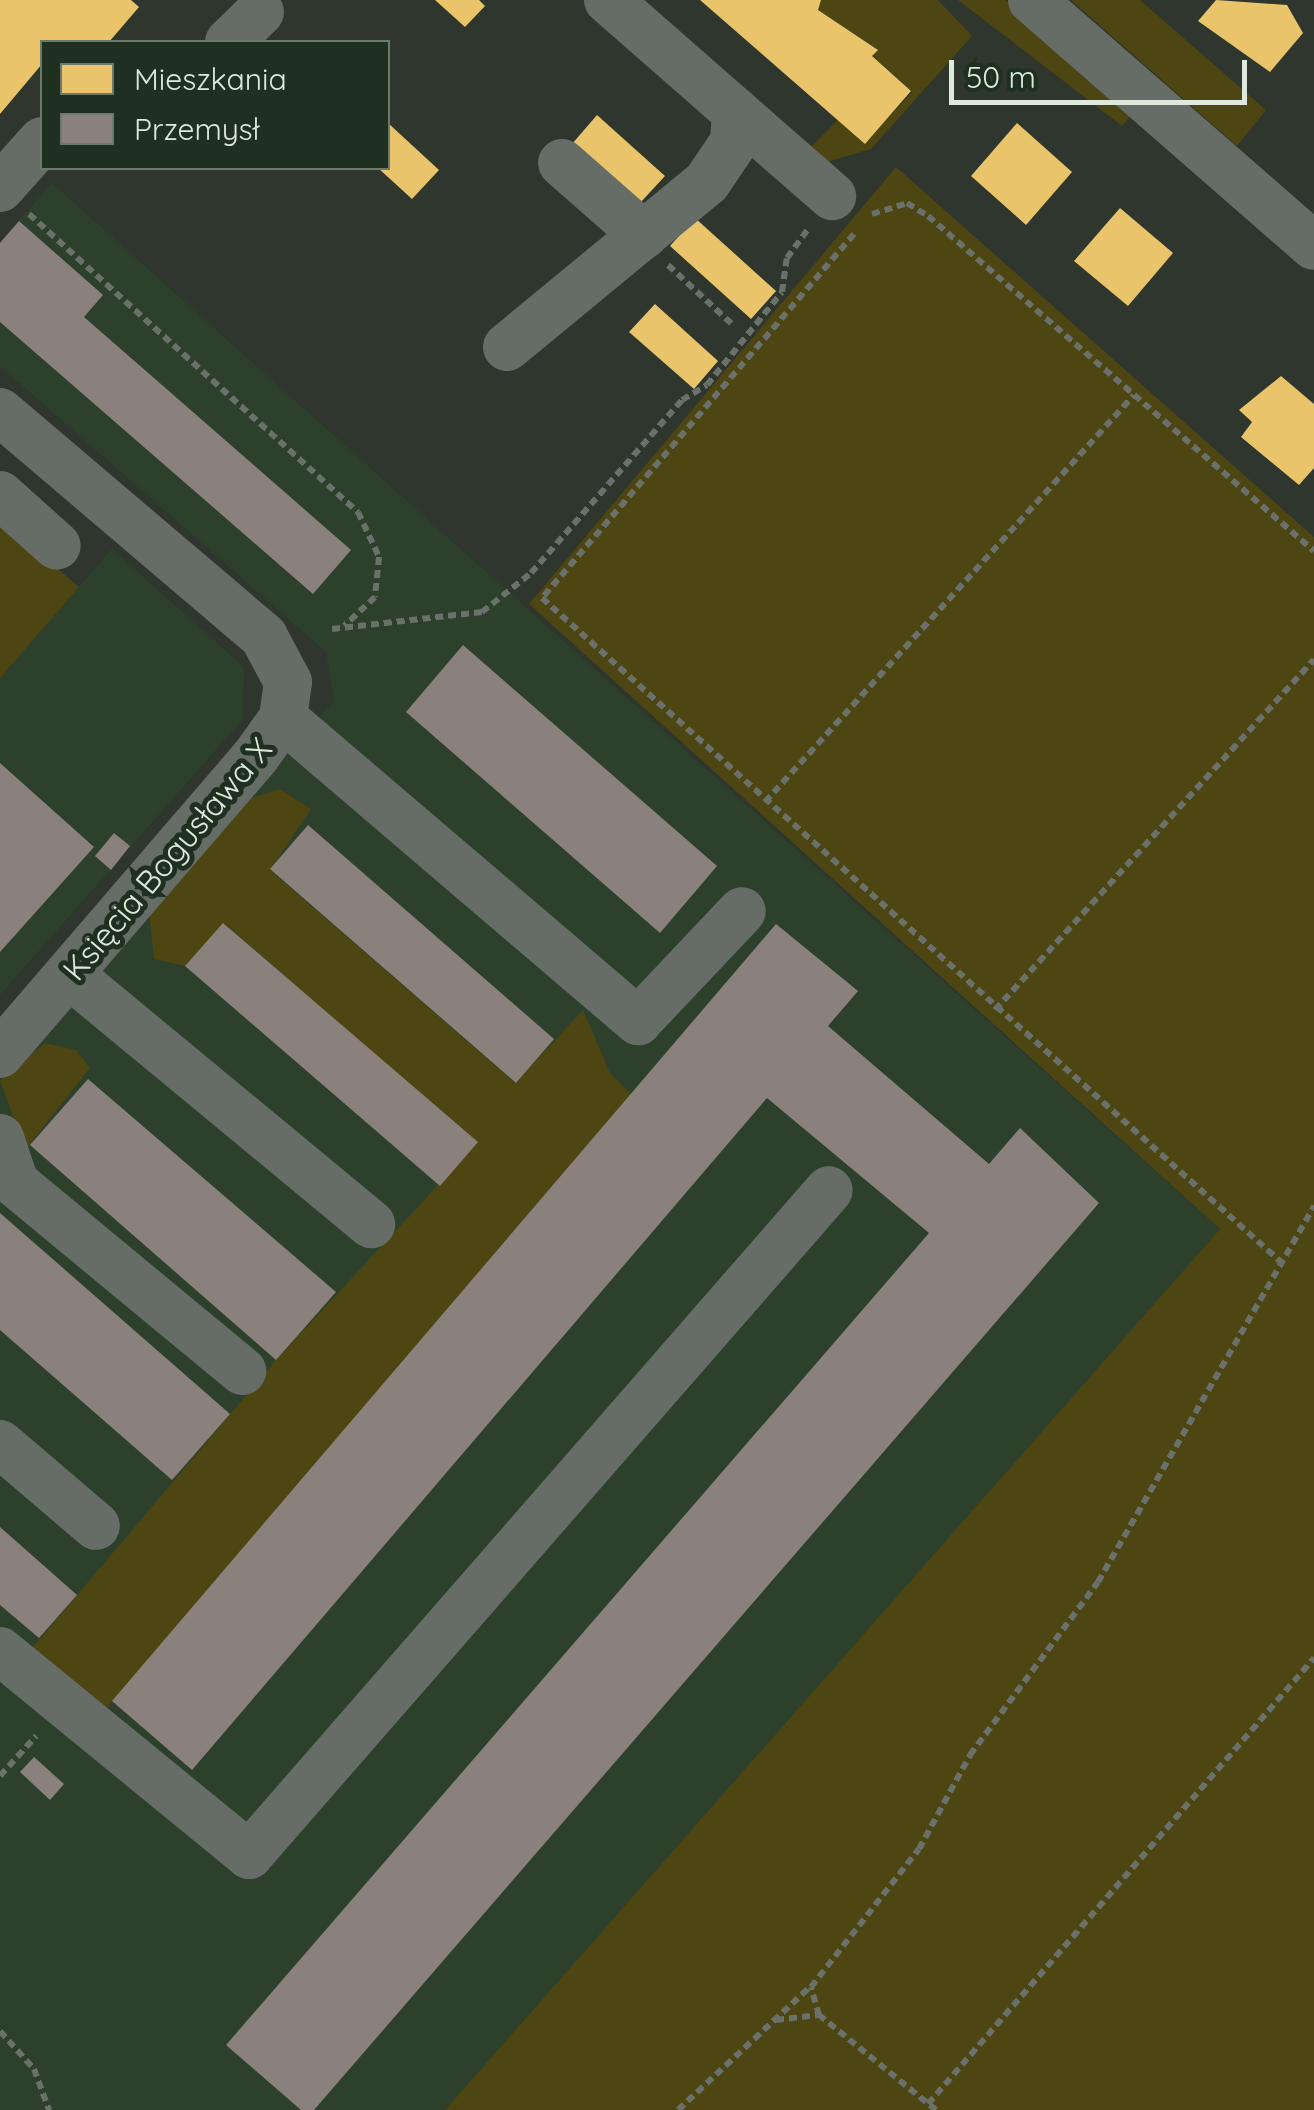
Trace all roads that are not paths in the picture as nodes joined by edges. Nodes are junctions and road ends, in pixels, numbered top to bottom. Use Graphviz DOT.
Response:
graph roads {
  1 [pos="608,0"];
  2 [pos="1032,0"];
  3 [pos="736,112"];
  4 [pos="40,143"];
  5 [pos="562,164"];
  6 [pos="0,188"];
  7 [pos="832,196"];
  8 [pos="642,237"];
  9 [pos="1314,246"];
  10 [pos="507,346"];
  11 [pos="0,412"];
  12 [pos="0,495"];
  13 [pos="57,546"];
  14 [pos="284,718"];
  15 [pos="742,911"];
  16 [pos="70,975"];
  17 [pos="0,1054"];
  18 [pos="0,1138"];
  19 [pos="8,1181"];
  20 [pos="828,1190"];
  21 [pos="371,1224"];
  22 [pos="242,1371"];
  23 [pos="0,1444"];
  24 [pos="96,1526"];
  25 [pos="0,1651"];
  1 -- 3 [label="street"];
  2 -- 9 [label="street"];
  3 -- 7 [label="street"];
  3 -- 8 [label="street"];
  4 -- 6 [label="street"];
  5 -- 8 [label="street"];
  8 -- 10 [label="street"];
  11 -- 14 [label="street, Księcia Bogusława X"];
  12 -- 13 [label="street"];
  14 -- 15 [label="street"];
  14 -- 16 [label="street, Księcia Bogusława X"];
  16 -- 17 [label="street, Księcia Bogusława X"];
  16 -- 21 [label="street"];
  18 -- 19 [label="street"];
  19 -- 22 [label="street"];
  20 -- 25 [label="street"];
  23 -- 24 [label="street"];
}
